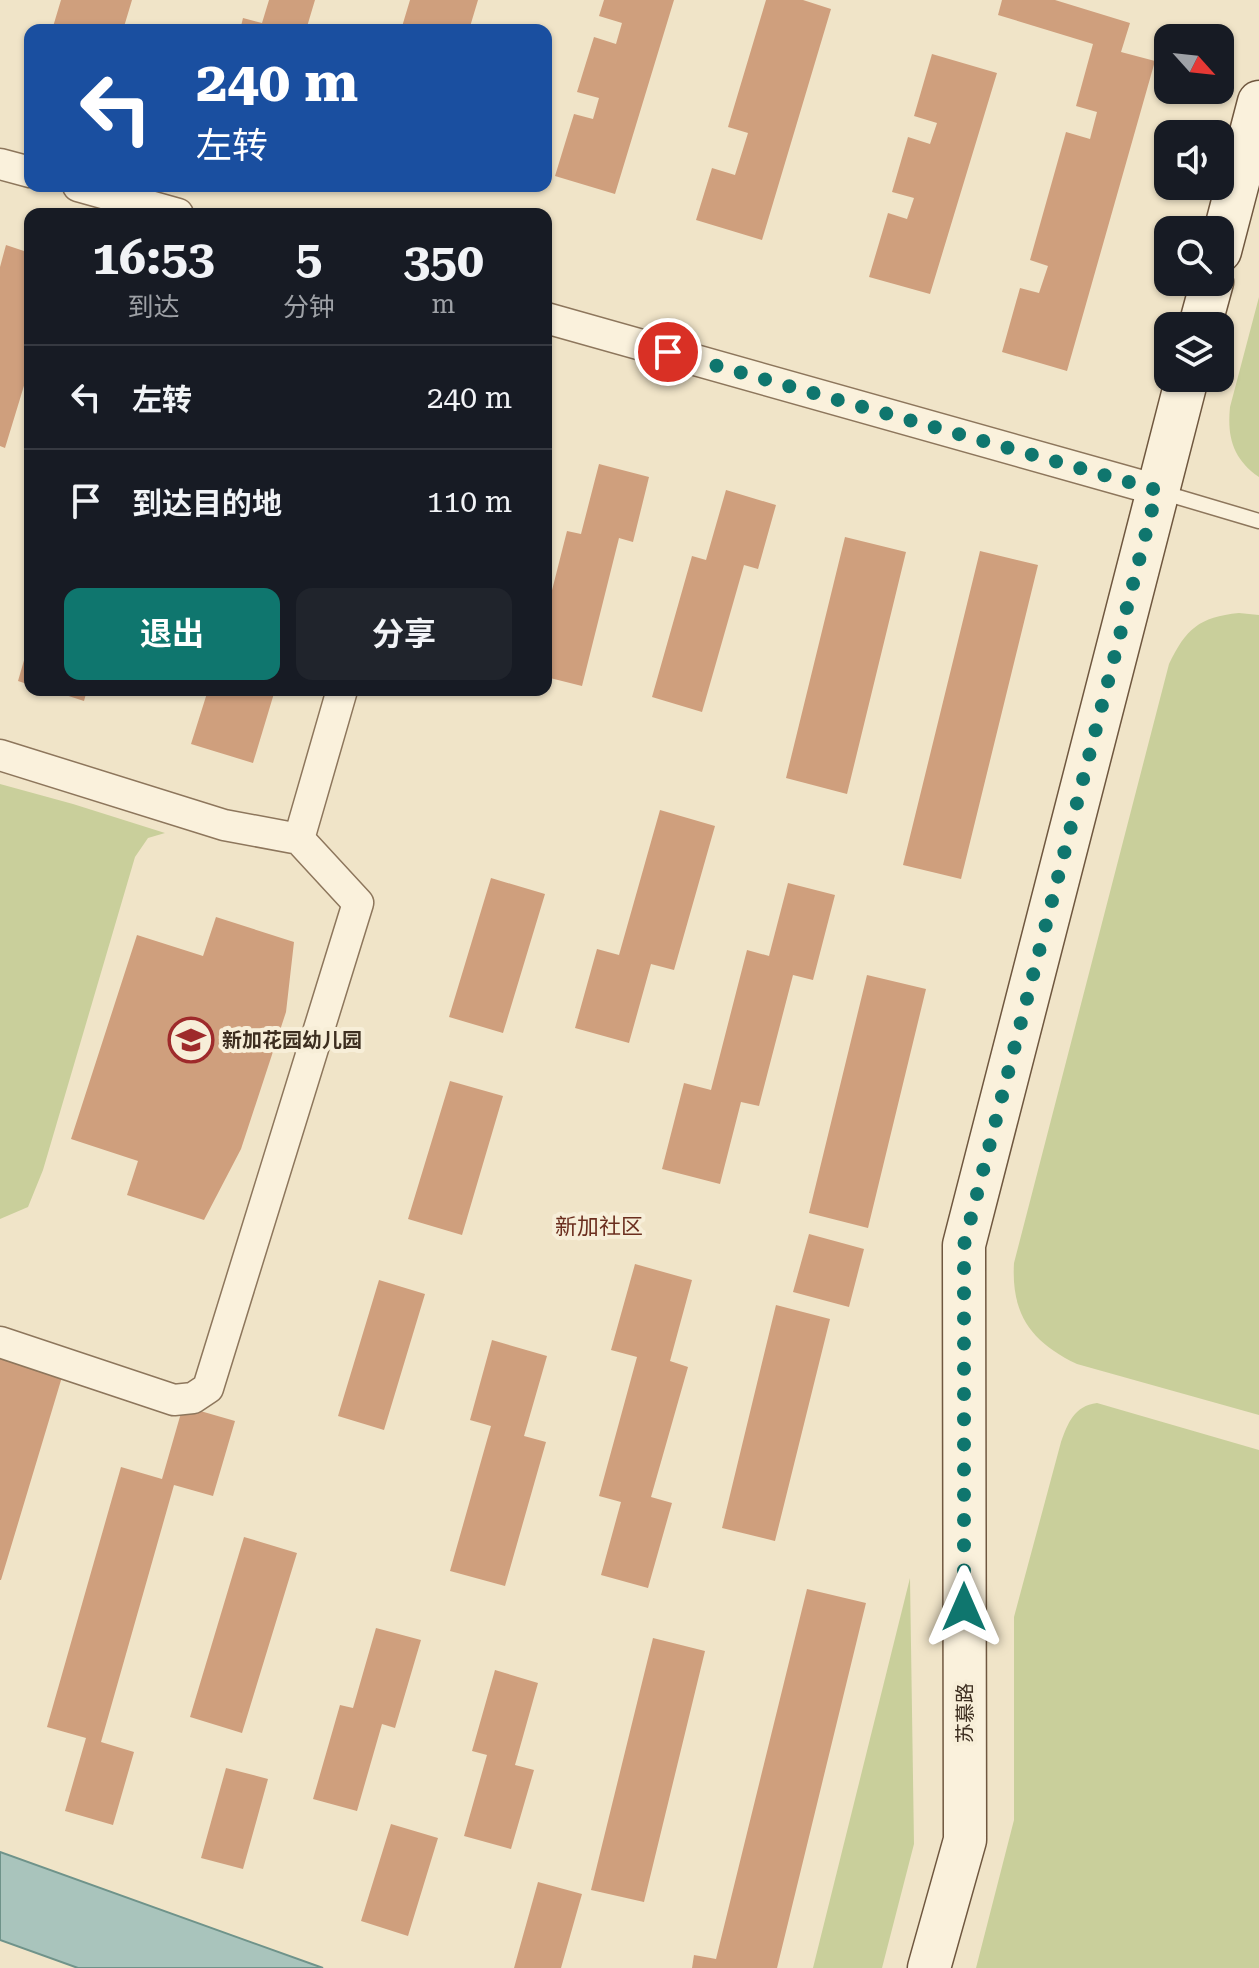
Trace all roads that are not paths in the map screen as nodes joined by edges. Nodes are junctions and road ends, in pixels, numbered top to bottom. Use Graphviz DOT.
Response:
graph roads {
  1 [pos="1259,102"];
  2 [pos="0,164"];
  3 [pos="24,170"];
  4 [pos="99,192"];
  5 [pos="157,208"];
  6 [pos="1229,216"];
  7 [pos="552,320"];
  8 [pos="1183,392"];
  9 [pos="1157,490"];
  10 [pos="1259,521"];
  11 [pos="340,696"];
  12 [pos="0,755"];
  13 [pos="299,839"];
  14 [pos="0,1342"];
  15 [pos="929,1968"];
  1 -- 6 [label="main road"];
  2 -- 3 [label="street"];
  4 -- 5 [label="street"];
  7 -- 9 [label="street"];
  8 -- 9 [label="main road, 苏慕路"];
  9 -- 10 [label="lane"];
  9 -- 15 [label="main road, 苏慕路"];
  11 -- 13 [label="street"];
  12 -- 13 [label="street"];
  13 -- 14 [label="street"];
}
